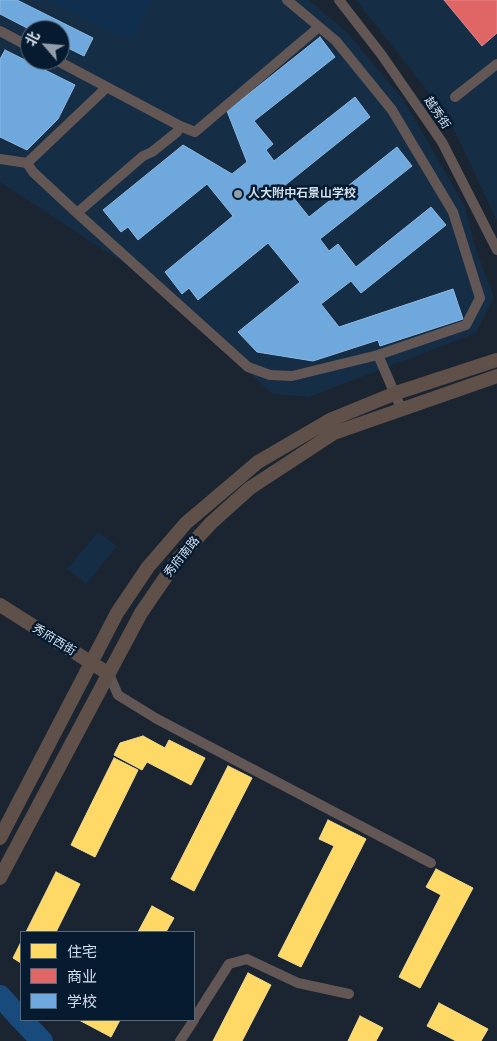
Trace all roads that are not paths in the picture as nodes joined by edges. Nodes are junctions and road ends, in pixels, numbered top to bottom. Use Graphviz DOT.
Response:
graph roads {
  1 [pos="287,0"];
  2 [pos="339,0"];
  3 [pos="319,27"];
  4 [pos="0,31"];
  5 [pos="20,42"];
  6 [pos="497,64"];
  7 [pos="70,67"];
  8 [pos="107,87"];
  9 [pos="455,97"];
  10 [pos="180,126"];
  11 [pos="0,160"];
  12 [pos="27,164"];
  13 [pos="77,213"];
  14 [pos="497,250"];
  15 [pos="378,355"];
  16 [pos="497,360"];
  17 [pos="497,376"];
  18 [pos="396,393"];
  19 [pos="401,408"];
  20 [pos="0,605"];
  21 [pos="91,663"];
  22 [pos="109,674"];
  23 [pos="0,838"];
  24 [pos="431,863"];
  25 [pos="0,878"];
  26 [pos="348,994"];
  27 [pos="195,1018"];
  28 [pos="193,1021"];
  29 [pos="180,1041"];
  1 -- 3 [label="street"];
  2 -- 14 [label="street, 越秀街"];
  3 -- 10 [label="street"];
  3 -- 15 [label="street"];
  4 -- 5 [label="street"];
  6 -- 9 [label="street"];
  7 -- 8 [label="street"];
  8 -- 10 [label="street"];
  8 -- 12 [label="street"];
  10 -- 13 [label="street"];
  11 -- 12 [label="street"];
  12 -- 13 [label="street"];
  13 -- 15 [label="street"];
  15 -- 18 [label="street"];
  16 -- 18 [label="street, 秀府南路"];
  17 -- 19 [label="street, 秀府南路"];
  18 -- 19 [label="street"];
  18 -- 21 [label="street, 秀府南路"];
  19 -- 22 [label="street, 秀府南路"];
  20 -- 21 [label="street, 秀府西街"];
  21 -- 22 [label="street, 秀府西街"];
  21 -- 23 [label="street, 秀府南路"];
  22 -- 24 [label="street"];
  22 -- 25 [label="street, 秀府南路"];
  26 -- 27 [label="street"];
  28 -- 29 [label="street"];
}
